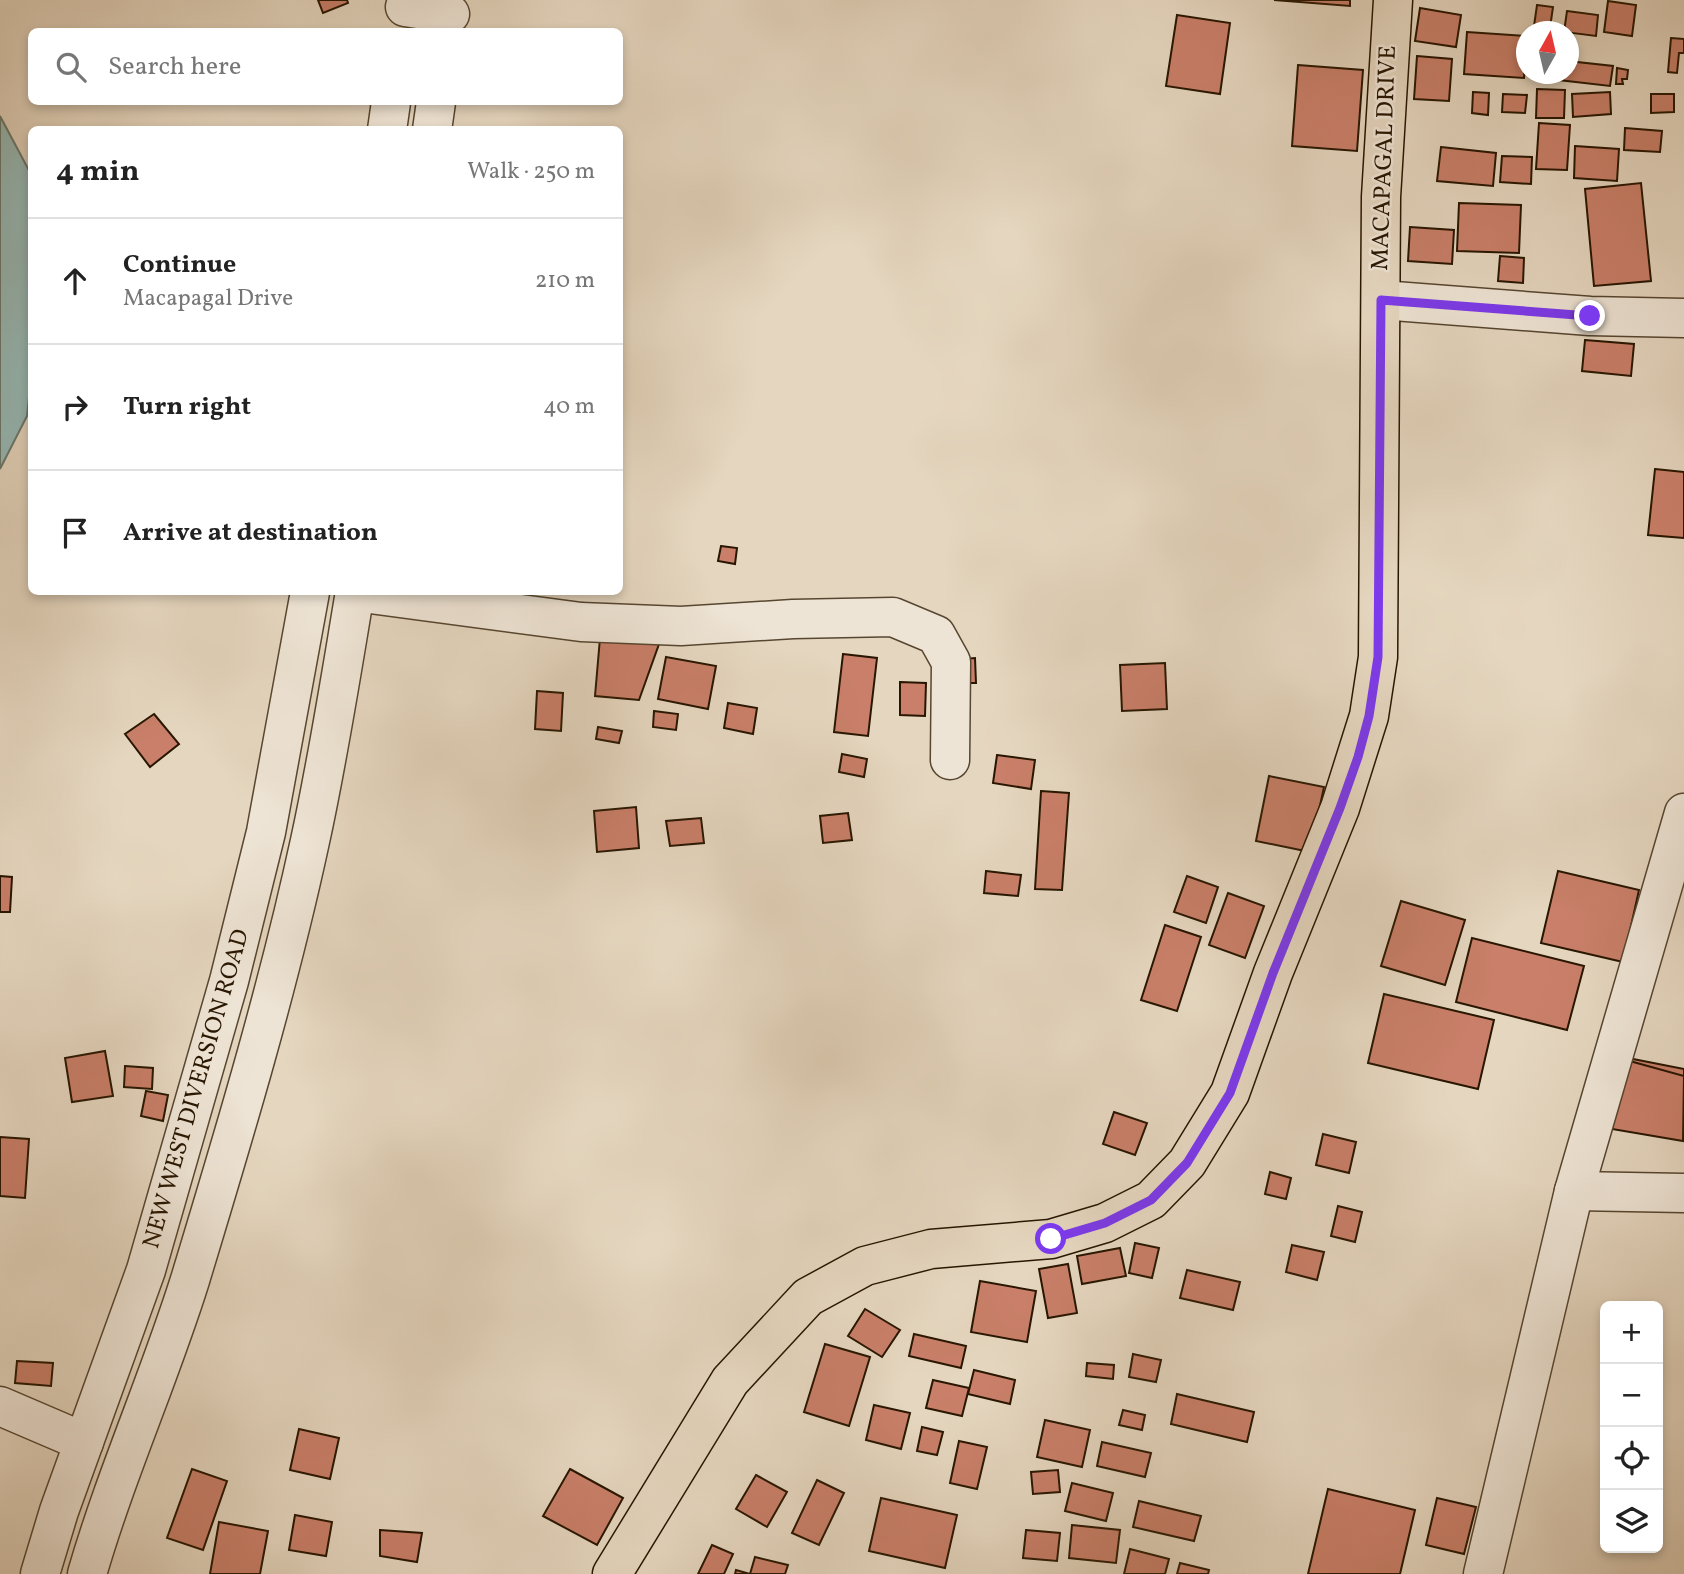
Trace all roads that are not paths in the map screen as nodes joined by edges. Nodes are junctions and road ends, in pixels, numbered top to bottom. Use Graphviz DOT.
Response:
graph roads {
  1 [pos="1392,0"];
  2 [pos="391,105"];
  3 [pos="436,105"];
  4 [pos="388,126"];
  5 [pos="433,126"];
  6 [pos="1381,300"];
  7 [pos="1684,318"];
  8 [pos="309,595"];
  9 [pos="354,595"];
  10 [pos="378,595"];
  11 [pos="950,760"];
  12 [pos="1684,813"];
  13 [pos="1574,1191"];
  14 [pos="1684,1193"];
  15 [pos="0,1406"];
  16 [pos="84,1442"];
  17 [pos="40,1574"];
  18 [pos="87,1574"];
  19 [pos="612,1574"];
  20 [pos="1483,1574"];
  1 -- 6 [label="main road, MACAPAGAL DRIVE"];
  2 -- 4 [label="street"];
  3 -- 5 [label="street"];
  6 -- 7 [label="street"];
  6 -- 19 [label="main road, MACAPAGAL DRIVE"];
  8 -- 16 [label="street, NEW WEST DIVERSION ROAD"];
  9 -- 18 [label="street, NEW WEST DIVERSION ROAD"];
  10 -- 11 [label="street"];
  12 -- 13 [label="street"];
  13 -- 14 [label="street"];
  13 -- 20 [label="street"];
  15 -- 16 [label="street"];
  16 -- 17 [label="street, NEW WEST DIVERSION ROAD"];
}
